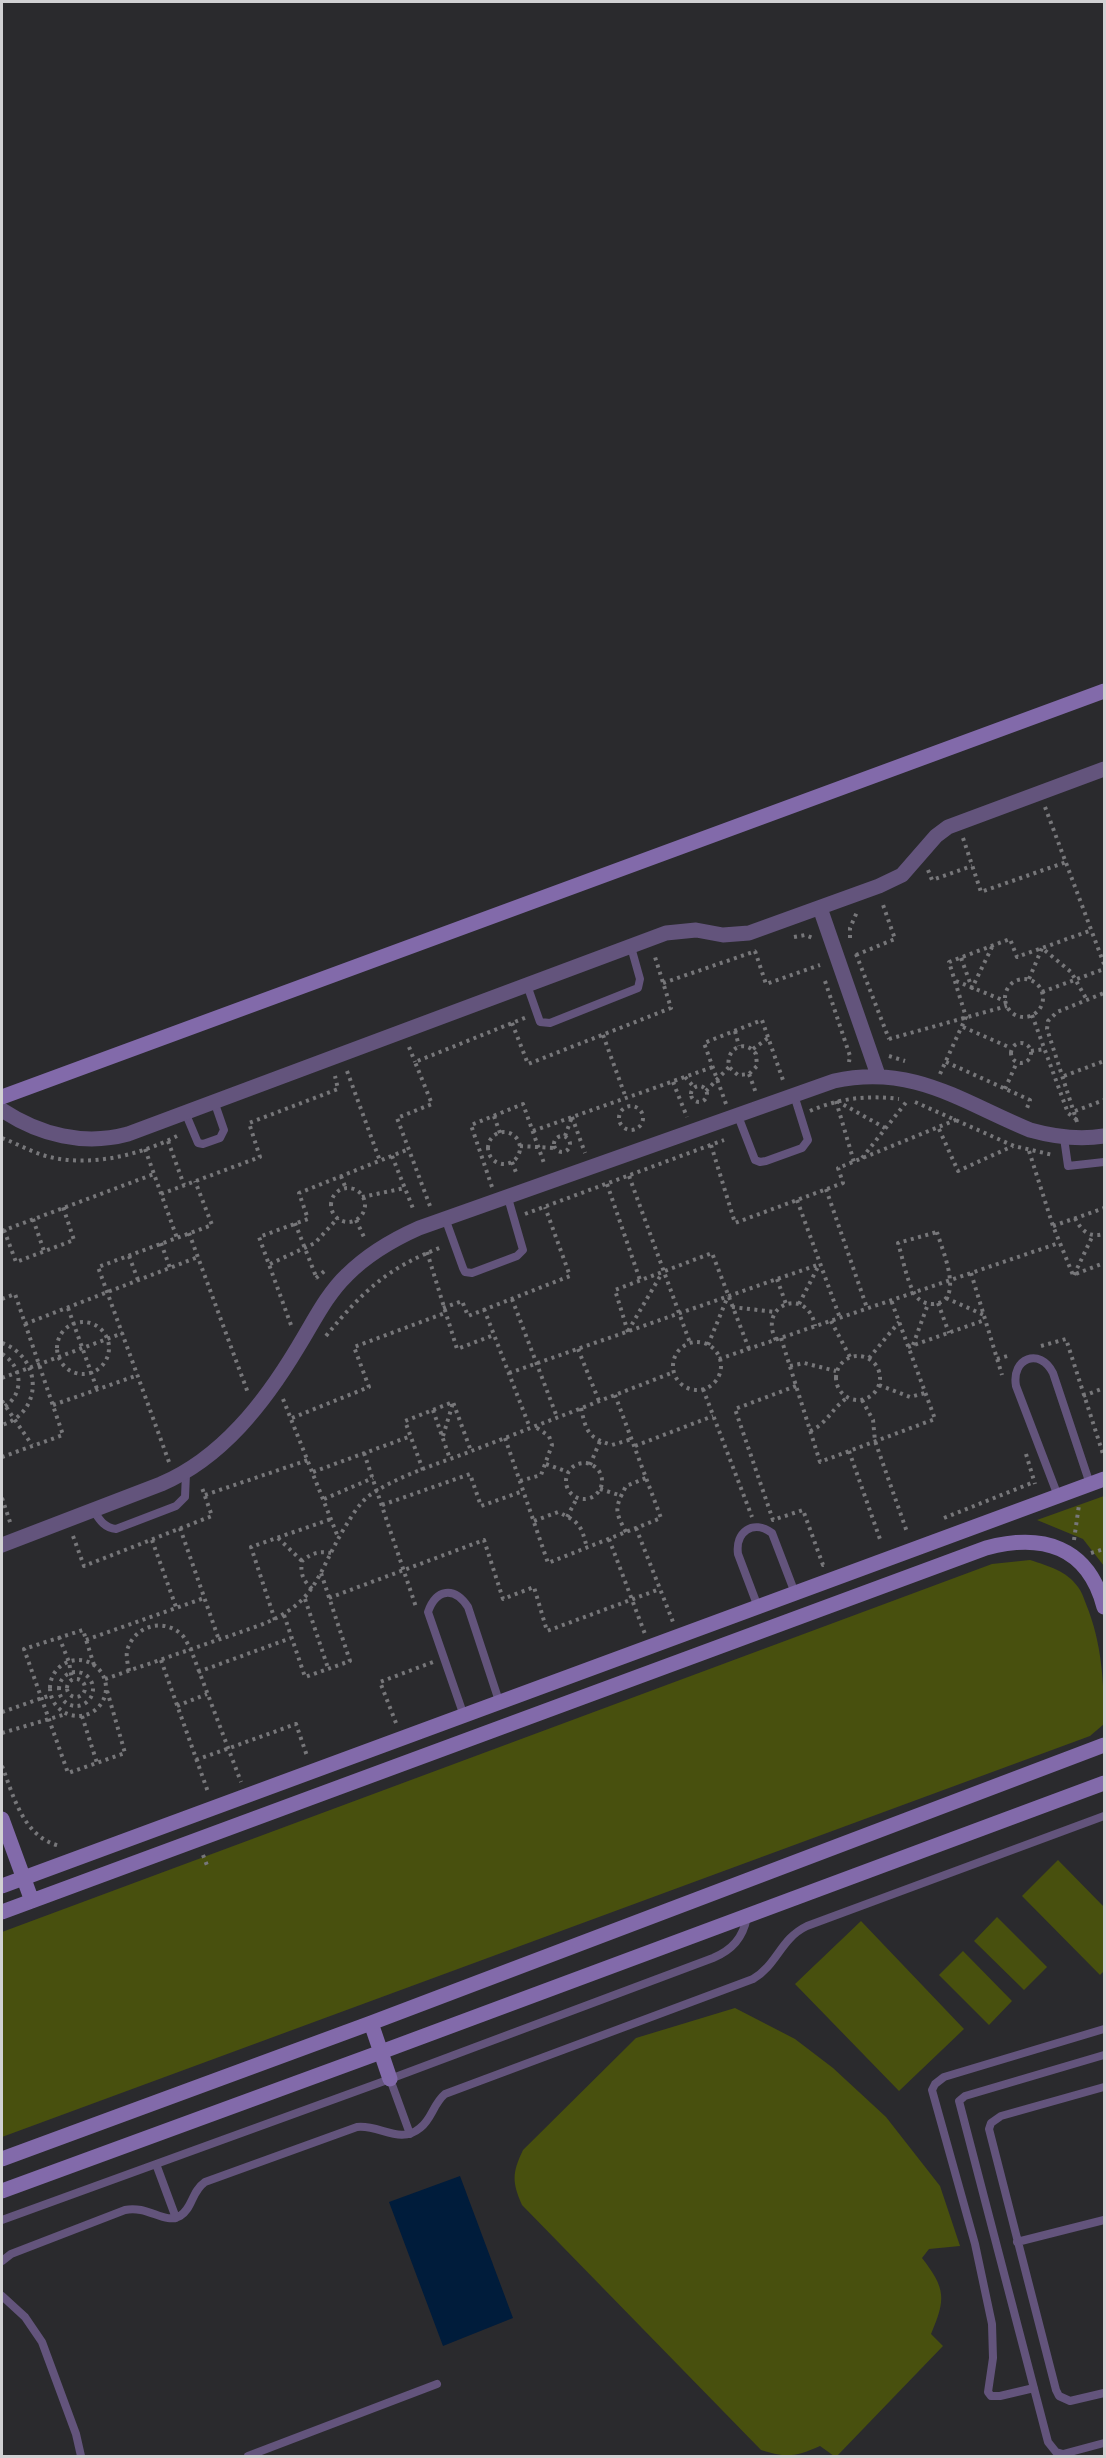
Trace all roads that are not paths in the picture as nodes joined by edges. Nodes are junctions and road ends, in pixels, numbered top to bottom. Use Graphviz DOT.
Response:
graph roads {
  1 [pos="1104,691"];
  2 [pos="1104,769"];
  3 [pos="820,908"];
  4 [pos="631,947"];
  5 [pos="526,985"];
  6 [pos="878,1075"];
  7 [pos="790,1092"];
  8 [pos="2,1096"];
  9 [pos="214,1101"];
  10 [pos="2,1110"];
  11 [pos="185,1112"];
  12 [pos="734,1113"];
  13 [pos="1066,1131"];
  14 [pos="1104,1136"];
  15 [pos="1104,1162"];
  16 [pos="501,1196"];
  17 [pos="445,1218"];
  18 [pos="186,1473"];
  19 [pos="1097,1482"];
  20 [pos="1058,1496"];
  21 [pos="93,1510"];
  22 [pos="2,1545"];
  23 [pos="795,1593"];
  24 [pos="758,1607"];
  25 [pos="1104,1607"];
  26 [pos="500,1704"];
  27 [pos="464,1717"];
  28 [pos="1104,1745"];
  29 [pos="1104,1783"];
  30 [pos="1104,1816"];
  31 [pos="2,1819"];
  32 [pos="23,1878"];
  33 [pos="2,1886"];
  34 [pos="32,1901"];
  35 [pos="2,1912"];
  36 [pos="747,1915"];
  37 [pos="371,2023"];
  38 [pos="1104,2029"];
  39 [pos="381,2052"];
  40 [pos="1104,2055"];
  41 [pos="390,2079"];
  42 [pos="1104,2086"];
  43 [pos="410,2134"];
  44 [pos="2,2159"];
  45 [pos="156,2164"];
  46 [pos="2,2191"];
  47 [pos="176,2218"];
  48 [pos="2,2220"];
  49 [pos="1104,2220"];
  50 [pos="1017,2242"];
  51 [pos="2,2261"];
  52 [pos="2,2299"];
  53 [pos="437,2384"];
  54 [pos="1034,2388"];
  55 [pos="1104,2392"];
  56 [pos="1104,2443"];
  57 [pos="81,2457"];
  58 [pos="248,2457"];
  1 -- 8 [label="street"];
  2 -- 3 [label="street"];
  3 -- 4 [label="street"];
  3 -- 6 [label="street"];
  4 -- 5 [label="street"];
  4 -- 5 [label="lane"];
  5 -- 9 [label="street"];
  6 -- 7 [label="street"];
  6 -- 13 [label="street"];
  7 -- 12 [label="street"];
  7 -- 12 [label="lane"];
  9 -- 11 [label="street"];
  9 -- 11 [label="lane"];
  10 -- 11 [label="street"];
  12 -- 16 [label="street"];
  13 -- 14 [label="street"];
  13 -- 15 [label="lane"];
  16 -- 17 [label="street"];
  16 -- 17 [label="lane"];
  17 -- 18 [label="street"];
  18 -- 21 [label="street"];
  18 -- 21 [label="lane"];
  19 -- 20 [label="street"];
  19 -- 20 [label="lane"];
  20 -- 23 [label="street"];
  21 -- 22 [label="street"];
  23 -- 24 [label="street"];
  23 -- 24 [label="lane"];
  24 -- 26 [label="street"];
  25 -- 34 [label="street"];
  26 -- 27 [label="street"];
  26 -- 27 [label="lane"];
  27 -- 32 [label="street"];
  28 -- 37 [label="street"];
  29 -- 36 [label="street"];
  30 -- 43 [label="lane"];
  31 -- 32 [label="street"];
  32 -- 33 [label="street"];
  32 -- 34 [label="street"];
  34 -- 35 [label="street"];
  36 -- 39 [label="street"];
  36 -- 41 [label="lane"];
  37 -- 39 [label="street"];
  37 -- 44 [label="street"];
  38 -- 54 [label="lane"];
  39 -- 41 [label="street"];
  39 -- 46 [label="street"];
  40 -- 54 [label="lane"];
  41 -- 43 [label="lane"];
  41 -- 45 [label="lane"];
  42 -- 50 [label="lane"];
  43 -- 47 [label="lane"];
  45 -- 47 [label="lane"];
  45 -- 48 [label="lane"];
  47 -- 51 [label="lane"];
  49 -- 50 [label="lane"];
  50 -- 55 [label="lane"];
  52 -- 57 [label="lane"];
  53 -- 58 [label="lane"];
  54 -- 56 [label="lane"];
}
